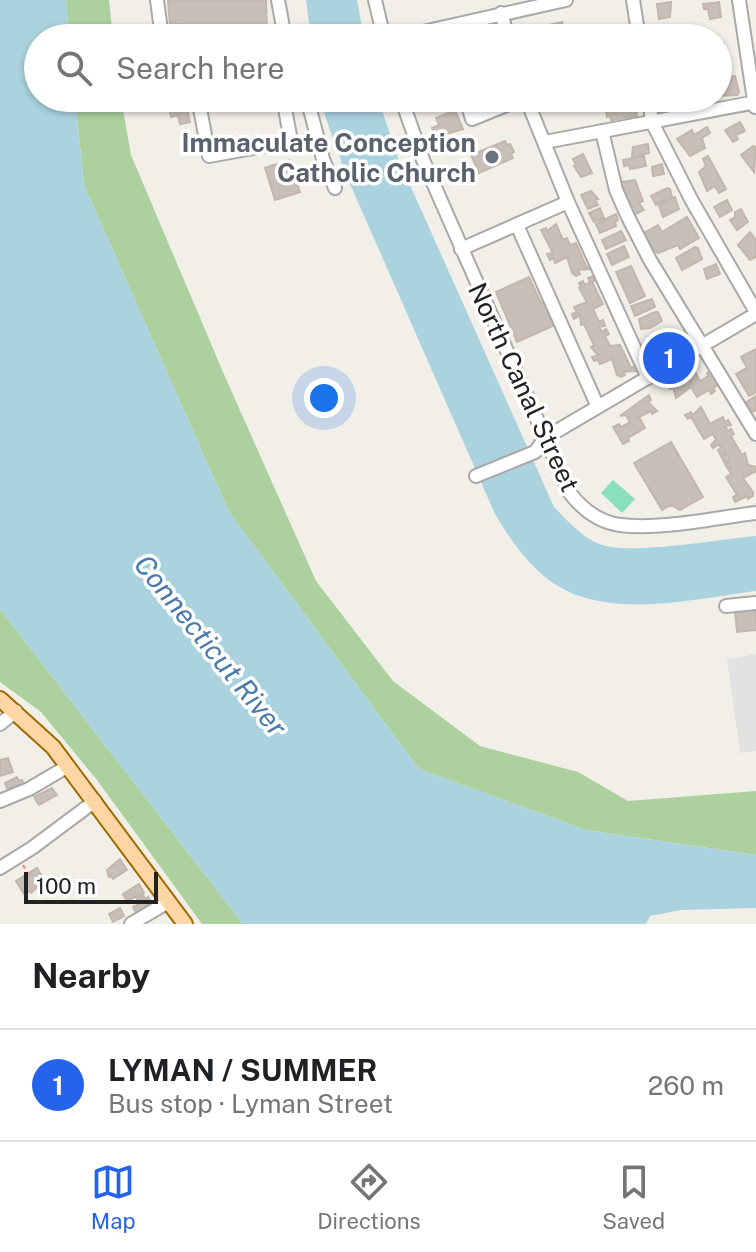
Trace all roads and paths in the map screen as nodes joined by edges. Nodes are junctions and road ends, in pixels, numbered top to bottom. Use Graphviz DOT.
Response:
graph roads {
  1 [pos="157,0"];
  2 [pos="278,0"];
  3 [pos="375,0"];
  4 [pos="566,0"];
  5 [pos="633,0"];
  6 [pos="739,0"];
  7 [pos="501,13"];
  8 [pos="160,24"];
  9 [pos="282,24"];
  10 [pos="381,24"];
  11 [pos="469,24"];
  12 [pos="504,24"];
  13 [pos="637,24"];
  14 [pos="755,105"];
  15 [pos="732,109"];
  16 [pos="201,112"];
  17 [pos="286,112"];
  18 [pos="311,112"];
  19 [pos="406,112"];
  20 [pos="470,112"];
  21 [pos="490,112"];
  22 [pos="531,112"];
  23 [pos="651,112"];
  24 [pos="713,112"];
  25 [pos="652,122"];
  26 [pos="602,131"];
  27 [pos="545,142"];
  28 [pos="335,188"];
  29 [pos="568,202"];
  30 [pos="517,225"];
  31 [pos="461,249"];
  32 [pos="756,313"];
  33 [pos="703,345"];
  34 [pos="648,378"];
  35 [pos="598,407"];
  36 [pos="756,434"];
  37 [pos="545,438"];
  38 [pos="476,476"];
  39 [pos="756,513"];
  40 [pos="756,603"];
  41 [pos="726,606"];
  42 [pos="0,699"];
  43 [pos="16,711"];
  44 [pos="0,724"];
  45 [pos="68,766"];
  46 [pos="0,801"];
  47 [pos="95,801"];
  48 [pos="0,868"];
  49 [pos="168,902"];
  50 [pos="131,924"];
  51 [pos="185,924"];
  1 -- 8 [label="street"];
  2 -- 9 [label="street"];
  3 -- 10 [label="street"];
  4 -- 7 [label="street"];
  5 -- 13 [label="street"];
  6 -- 14 [label="street"];
  7 -- 11 [label="street"];
  7 -- 12 [label="street"];
  14 -- 15 [label="street"];
  16 -- 17 [label="street"];
  18 -- 28 [label="street"];
  19 -- 31 [label="street, North Canal Street"];
  20 -- 21 [label="street"];
  22 -- 27 [label="street"];
  23 -- 25 [label="street"];
  24 -- 25 [label="street"];
  25 -- 26 [label="street"];
  25 -- 32 [label="street"];
  26 -- 27 [label="street"];
  26 -- 33 [label="street"];
  27 -- 29 [label="street"];
  29 -- 30 [label="street"];
  29 -- 34 [label="street"];
  30 -- 31 [label="street"];
  30 -- 35 [label="street"];
  31 -- 37 [label="street, North Canal Street"];
  32 -- 33 [label="street"];
  33 -- 34 [label="street"];
  33 -- 36 [label="street"];
  34 -- 35 [label="street"];
  35 -- 37 [label="street"];
  37 -- 38 [label="street"];
  37 -- 39 [label="street, North Canal Street"];
  40 -- 41 [label="street"];
  42 -- 43 [label="main road"];
  43 -- 44 [label="street"];
  43 -- 45 [label="main road"];
  45 -- 46 [label="street"];
  45 -- 47 [label="main road"];
  47 -- 48 [label="street"];
  47 -- 49 [label="main road"];
  49 -- 50 [label="street"];
  49 -- 51 [label="main road"];
}
